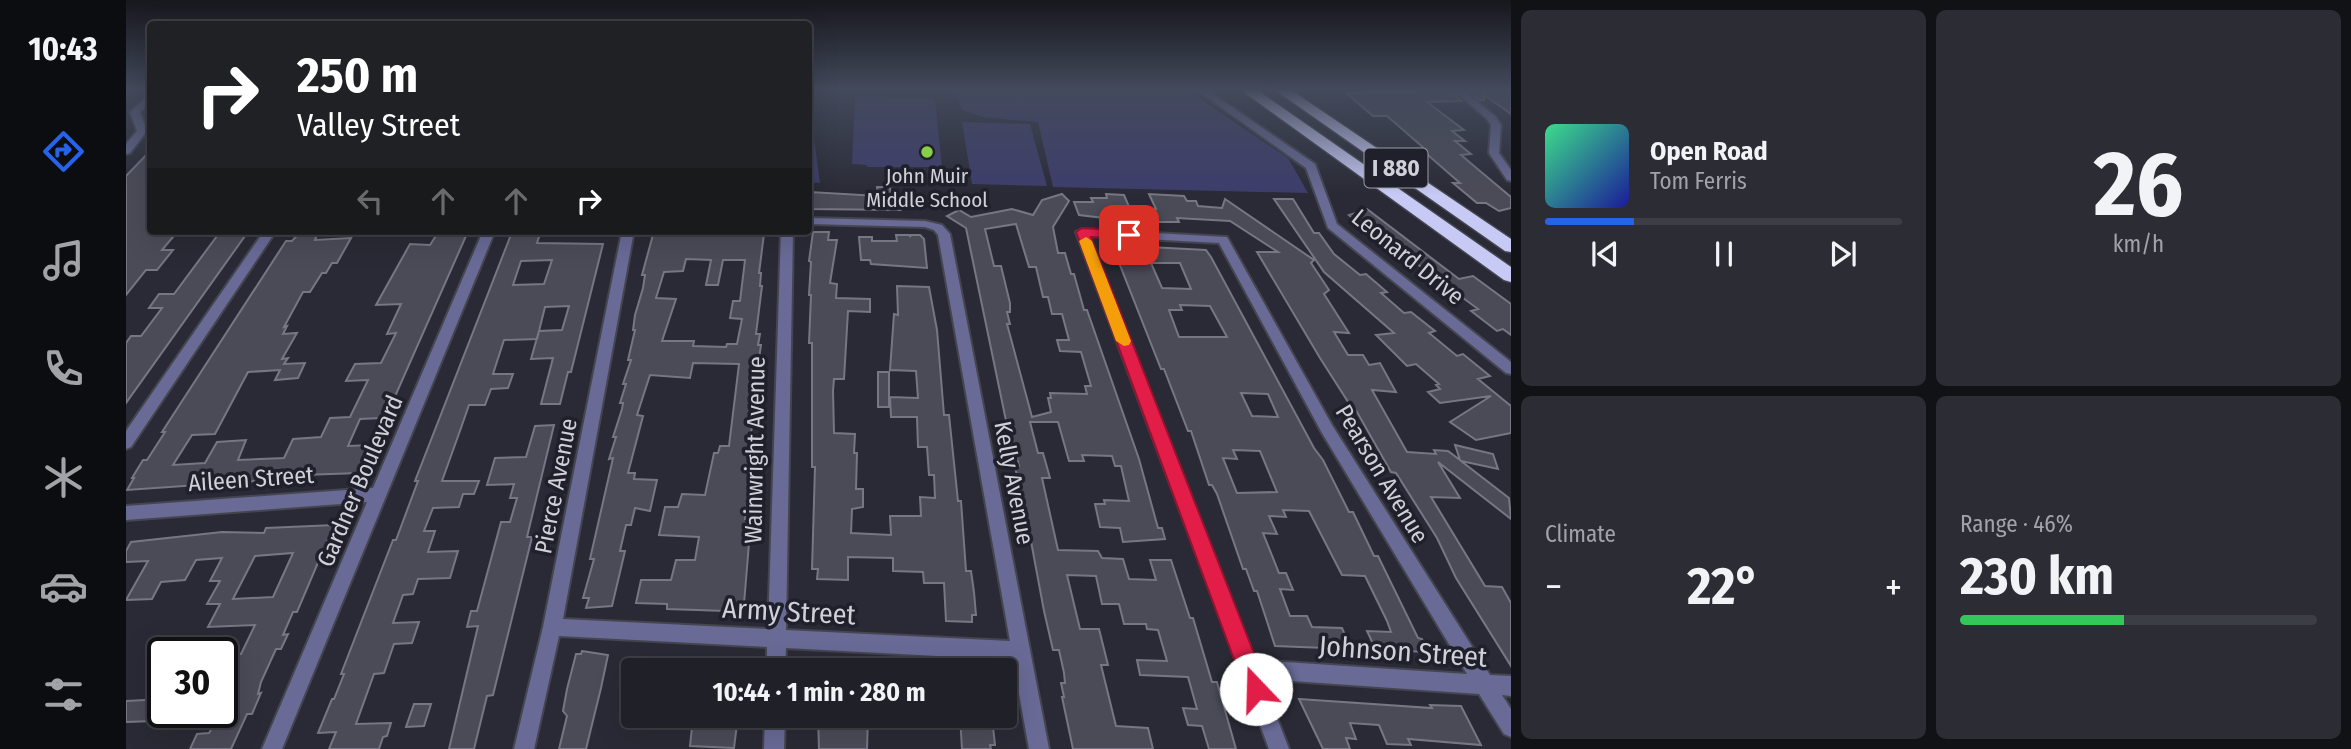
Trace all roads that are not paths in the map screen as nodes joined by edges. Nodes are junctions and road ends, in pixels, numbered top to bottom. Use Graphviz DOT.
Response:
graph roads {
  1 [pos="145,125"];
  2 [pos="1252,125"];
  3 [pos="1298,125"];
  4 [pos="1333,125"];
  5 [pos="1496,125"];
  6 [pos="1511,130"];
  7 [pos="126,151"];
  8 [pos="1335,151"];
  9 [pos="1511,178"];
  10 [pos="812,221"];
  11 [pos="267,235"];
  12 [pos="487,235"];
  13 [pos="627,235"];
  14 [pos="787,235"];
  15 [pos="1511,247"];
  16 [pos="1511,276"];
  17 [pos="1511,287"];
  18 [pos="1511,369"];
  19 [pos="126,443"];
  20 [pos="379,494"];
  21 [pos="126,513"];
  22 [pos="552,627"];
  23 [pos="776,638"];
  24 [pos="1022,651"];
  25 [pos="776,658"];
  26 [pos="1249,669"];
  27 [pos="1486,684"];
  28 [pos="1511,686"];
  29 [pos="1511,727"];
  30 [pos="775,728"];
  31 [pos="272,749"];
  32 [pos="524,749"];
  33 [pos="774,749"];
  34 [pos="1039,749"];
  35 [pos="1279,749"];
  1 -- 7 [label="street"];
  2 -- 18 [label="street, Leonard Drive"];
  3 -- 8 [label="highway, I 880"];
  4 -- 15 [label="highway, I 880"];
  5 -- 6 [label="street"];
  5 -- 9 [label="street"];
  8 -- 16 [label="highway, I 880"];
  8 -- 17 [label="highway"];
  10 -- 24 [label="street, Kelly Avenue"];
  11 -- 19 [label="street"];
  12 -- 20 [label="street, Gardner Boulevard"];
  13 -- 22 [label="street, Pierce Avenue"];
  14 -- 23 [label="street, Wainwright Avenue"];
  20 -- 21 [label="street, Aileen Street"];
  20 -- 31 [label="street, Gardner Boulevard"];
  22 -- 23 [label="street, Army Street"];
  22 -- 32 [label="street, Pierce Avenue"];
  23 -- 24 [label="street, Army Street"];
  23 -- 25 [label="street, Wainwright Avenue"];
  24 -- 34 [label="street, Kelly Avenue"];
  26 -- 27 [label="street, Johnson Street"];
  26 -- 27 [label="street, Pearson Avenue"];
  26 -- 35 [label="street"];
  27 -- 28 [label="street, Johnson Street"];
  27 -- 29 [label="street, Pearson Avenue"];
  30 -- 33 [label="street"];
}
